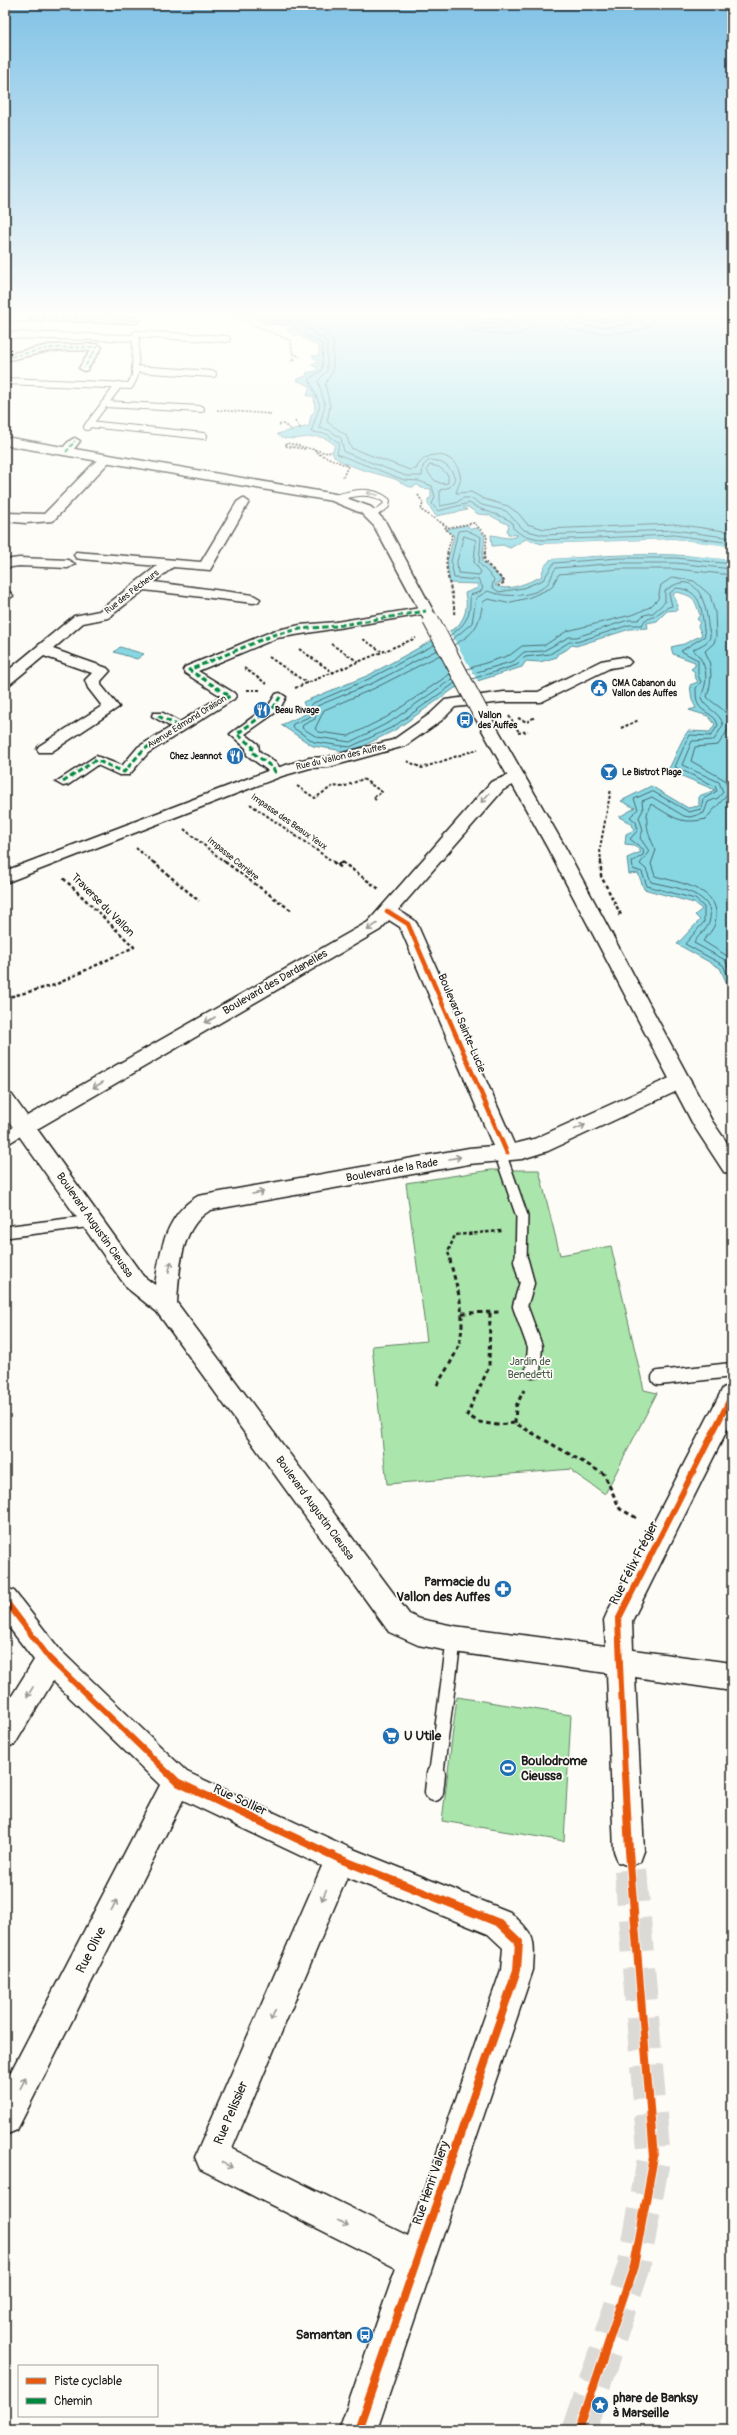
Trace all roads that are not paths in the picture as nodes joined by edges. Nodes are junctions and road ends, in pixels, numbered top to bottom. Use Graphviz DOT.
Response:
graph roads {
  1 [pos="95,426"];
  2 [pos="204,436"];
  3 [pos="5,441"];
  4 [pos="75,441"];
  5 [pos="66,452"];
  6 [pos="104,459"];
  7 [pos="335,498"];
  8 [pos="243,502"];
  9 [pos="372,515"];
  10 [pos="5,516"];
  11 [pos="81,554"];
  12 [pos="170,563"];
  13 [pos="5,564"];
  14 [pos="68,564"];
  15 [pos="141,586"];
  16 [pos="253,599"];
  17 [pos="429,616"];
  18 [pos="42,650"];
  19 [pos="623,662"];
  20 [pos="5,681"];
  21 [pos="280,695"];
  22 [pos="158,716"];
  23 [pos="181,727"];
  24 [pos="45,749"];
  25 [pos="276,773"];
  26 [pos="517,777"];
  27 [pos="63,782"];
  28 [pos="5,877"];
  29 [pos="392,906"];
  30 [pos="681,1081"];
  31 [pos="5,1100"];
  32 [pos="26,1126"];
  33 [pos="5,1139"];
  34 [pos="503,1153"];
  35 [pos="732,1166"];
  36 [pos="92,1221"];
  37 [pos="5,1232"];
  38 [pos="165,1305"];
  39 [pos="732,1370"];
  40 [pos="534,1371"];
  41 [pos="658,1378"];
  42 [pos="729,1410"];
  43 [pos="5,1600"];
  44 [pos="454,1639"];
  45 [pos="50,1659"];
  46 [pos="620,1662"];
  47 [pos="732,1677"];
  48 [pos="5,1734"];
  49 [pos="177,1782"];
  50 [pos="434,1792"];
  51 [pos="629,1851"];
  52 [pos="340,1859"];
  53 [pos="519,1942"];
  54 [pos="5,2118"];
  55 [pos="416,2259"];
  56 [pos="358,2430"];
  1 -- 2 [label="lane"];
  3 -- 5 [label="street"];
  4 -- 5 [label="street"];
  5 -- 6 [label="street"];
  6 -- 7 [label="street"];
  6 -- 10 [label="street"];
  7 -- 9 [label="street"];
  9 -- 7 [label="lane, one-way"];
  8 -- 12 [label="street, Rue des Pêcheurs"];
  9 -- 17 [label="street"];
  11 -- 12 [label="street"];
  12 -- 15 [label="street, Rue des Pêcheurs"];
  13 -- 14 [label="street"];
  15 -- 16 [label="street"];
  15 -- 18 [label="street, Rue des Pêcheurs"];
  17 -- 23 [label="street, Avenue Edmond Oraison"];
  17 -- 26 [label="street, bridge"];
  18 -- 20 [label="street, Rue des Pêcheurs"];
  18 -- 24 [label="street"];
  19 -- 25 [label="street, Rue du Vallon des Auffes"];
  21 -- 25 [label="street"];
  22 -- 23 [label="street"];
  23 -- 27 [label="street, Avenue Edmond Oraison"];
  25 -- 28 [label="street, Rue du Vallon des Auffes"];
  26 -- 29 [label="street, Boulevard des Dardanelles, one-way"];
  26 -- 30 [label="street"];
  29 -- 32 [label="street, Boulevard des Dardanelles, one-way"];
  29 -- 34 [label="street, Boulevard Sainte-Lucie"];
  34 -- 30 [label="street, Boulevard de la Rade, one-way"];
  30 -- 35 [label="street"];
  31 -- 32 [label="street"];
  32 -- 33 [label="lane"];
  32 -- 36 [label="street, Boulevard Augustin Cieussa"];
  38 -- 34 [label="street, Boulevard de la Rade, one-way"];
  34 -- 40 [label="lane"];
  36 -- 37 [label="lane"];
  36 -- 38 [label="street, Boulevard Augustin Cieussa"];
  38 -- 44 [label="street, Boulevard Augustin Cieussa"];
  39 -- 41 [label="lane"];
  42 -- 46 [label="street, Rue Félix Frégier"];
  43 -- 45 [label="street, Rue Sollier"];
  44 -- 46 [label="street, Boulevard Augustin Cieussa"];
  44 -- 50 [label="lane"];
  45 -- 48 [label="street, one-way"];
  45 -- 49 [label="street, Rue Sollier"];
  46 -- 47 [label="street, Boulevard Augustin Cieussa"];
  46 -- 51 [label="street, Rue Félix Frégier"];
  49 -- 52 [label="street, Rue Sollier"];
  54 -- 49 [label="street, Rue Olive, one-way"];
  52 -- 53 [label="street, Rue Sollier"];
  52 -- 55 [label="street, Rue Pelissier, one-way"];
  53 -- 55 [label="street, Rue Henri Valery"];
  55 -- 56 [label="street, Rue Henri Valery"];
}
